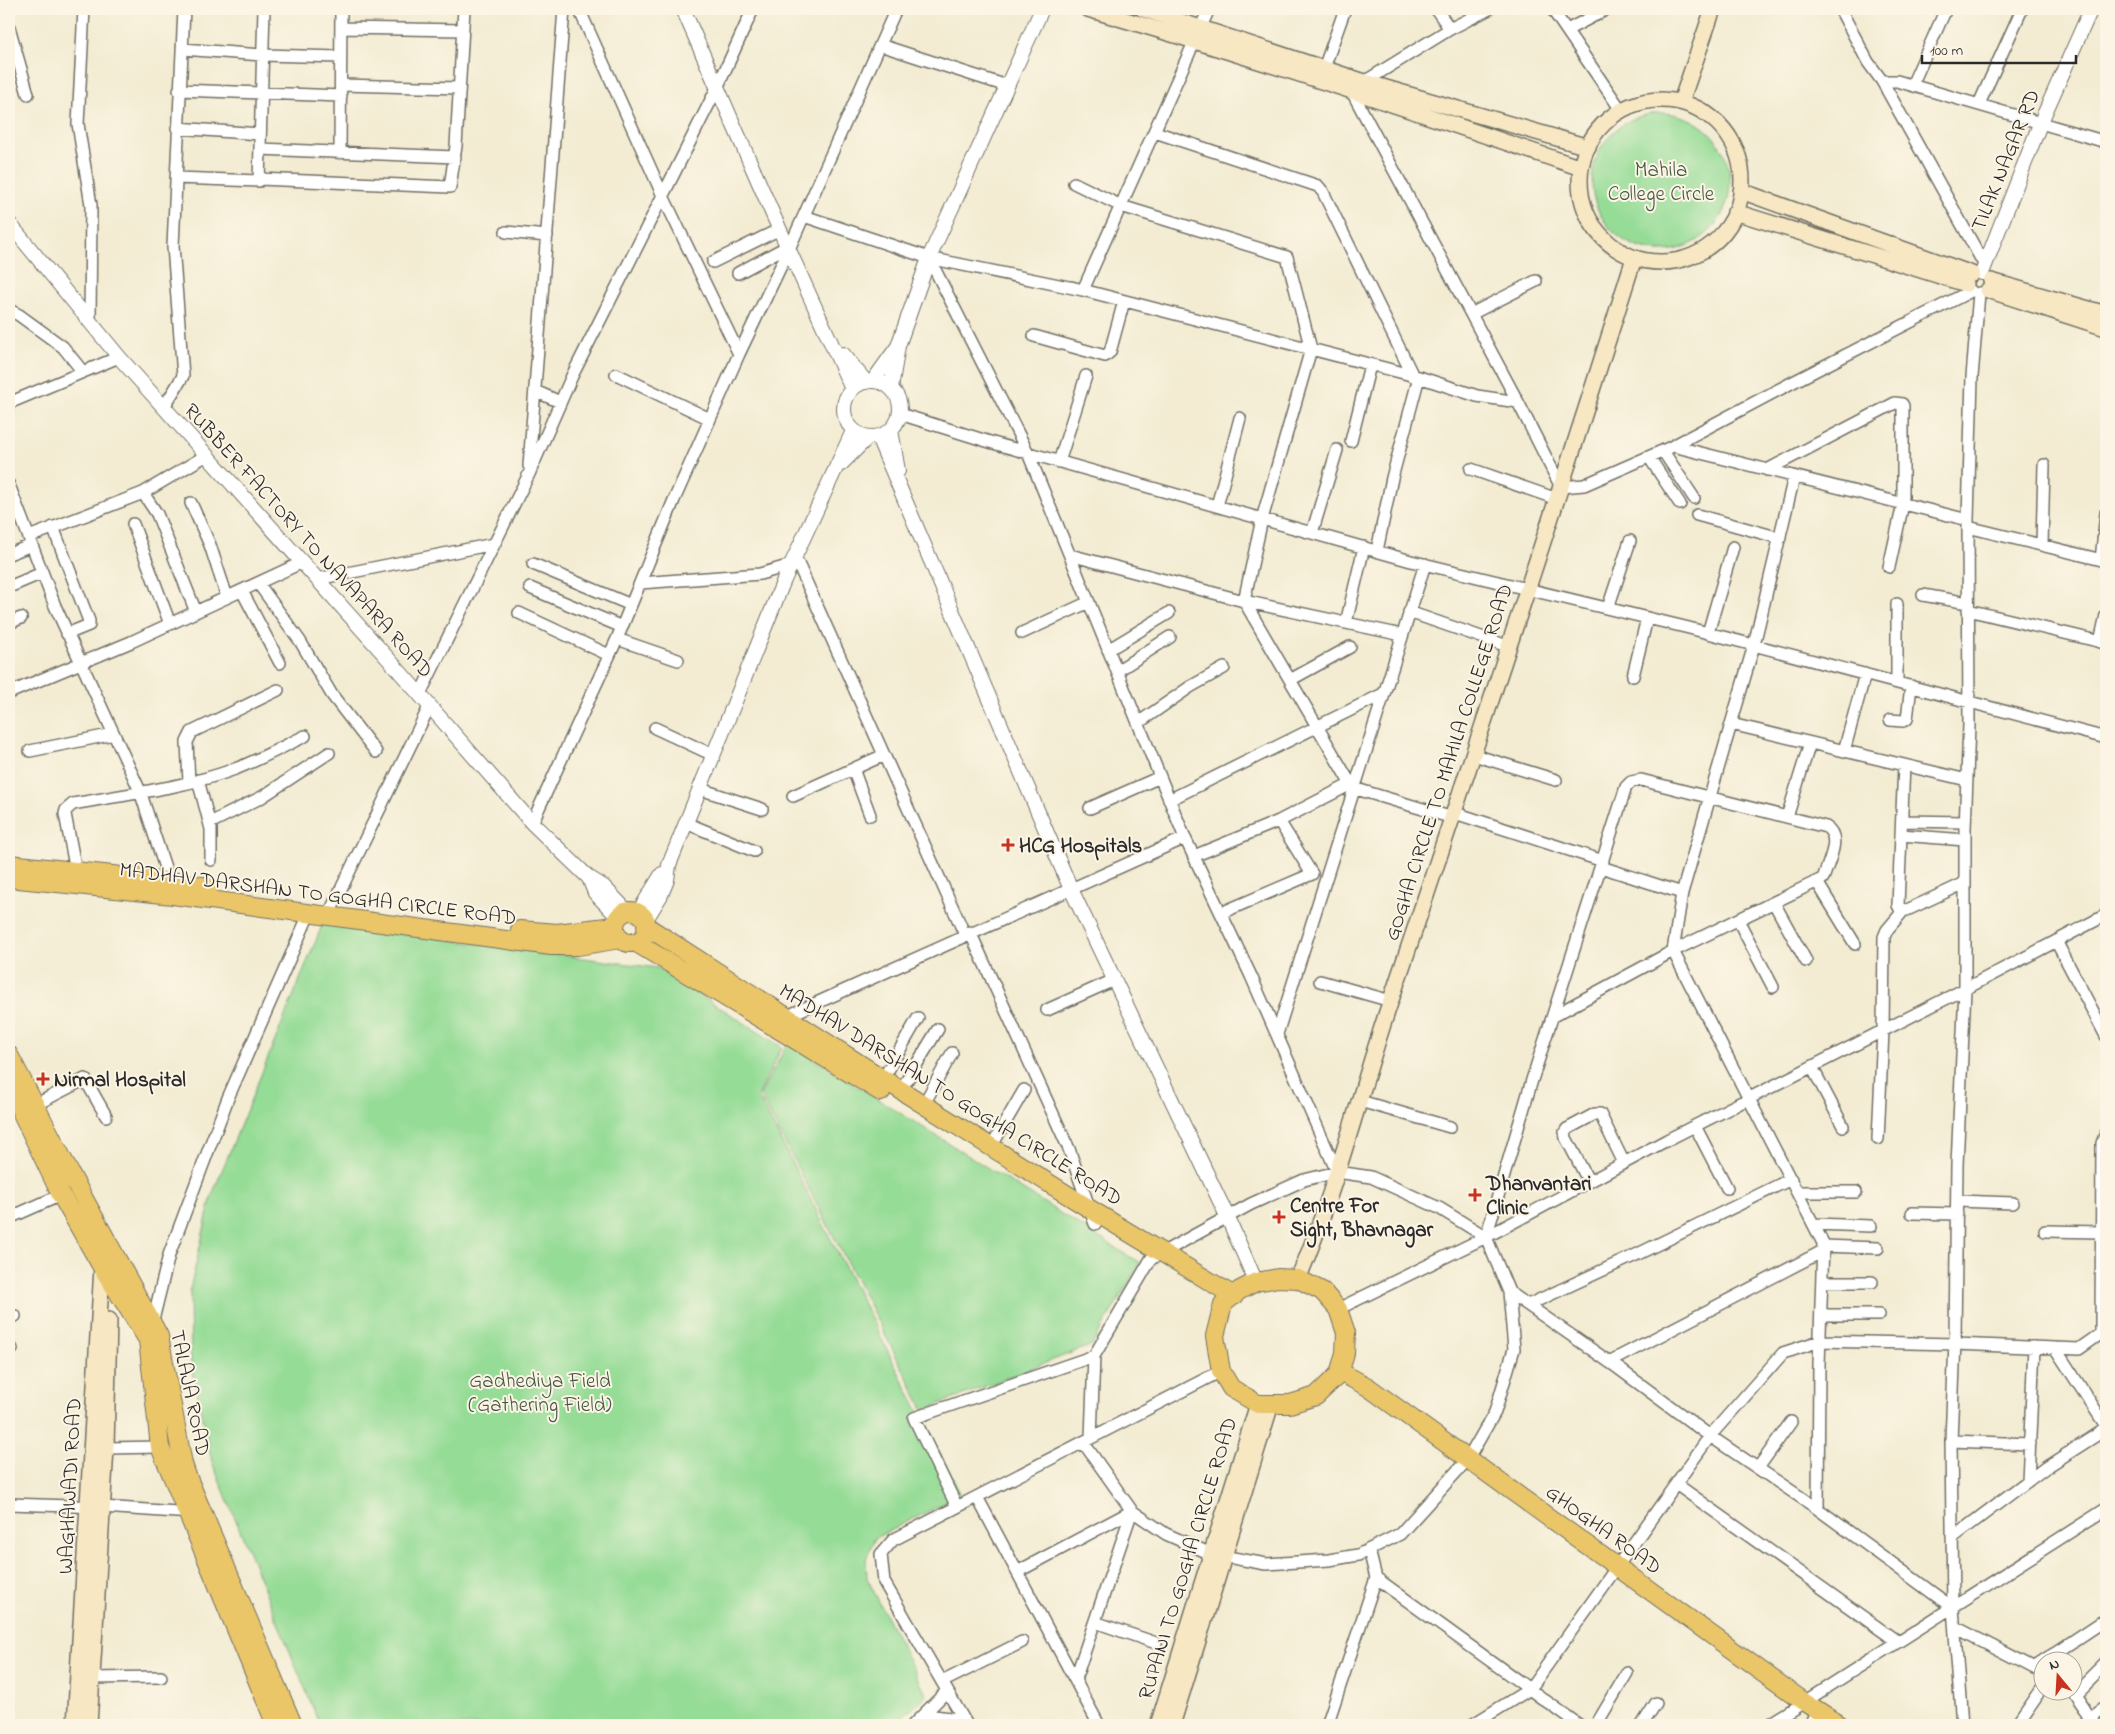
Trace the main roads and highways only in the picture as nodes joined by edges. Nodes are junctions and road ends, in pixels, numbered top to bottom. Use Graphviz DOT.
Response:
graph roads {
  1 [pos="1088,9"];
  2 [pos="1143,9"];
  3 [pos="1713,9"];
  4 [pos="1199,34"];
  5 [pos="1681,102"];
  6 [pos="1588,147"];
  7 [pos="1582,168"];
  8 [pos="1741,191"];
  9 [pos="1735,212"];
  10 [pos="1634,258"];
  11 [pos="1979,281"];
  12 [pos="2106,314"];
  13 [pos="2106,328"];
  14 [pos="9,864"];
  15 [pos="9,878"];
  16 [pos="171,888"];
  17 [pos="330,911"];
  18 [pos="777,1020"];
  19 [pos="9,1055"];
  20 [pos="9,1086"];
  21 [pos="1093,1217"];
  22 [pos="112,1267"];
  23 [pos="1298,1279"];
  24 [pos="1229,1300"];
  25 [pos="1340,1372"];
  26 [pos="1264,1404"];
  27 [pos="96,1507"];
  28 [pos="194,1512"];
  29 [pos="1218,1556"];
  30 [pos="235,1607"];
  31 [pos="1810,1712"];
  32 [pos="75,1725"];
  33 [pos="89,1725"];
  34 [pos="276,1725"];
  35 [pos="293,1725"];
  36 [pos="1158,1725"];
  37 [pos="1172,1725"];
  38 [pos="1840,1725"];
  1 -- 4 [label="main road"];
  2 -- 4 [label="main road"];
  3 -- 5 [label="main road"];
  4 -- 6 [label="main road"];
  4 -- 7 [label="main road"];
  5 -- 6 [label="main road"];
  5 -- 8 [label="main road"];
  6 -- 7 [label="main road"];
  7 -- 10 [label="main road"];
  8 -- 9 [label="main road"];
  8 -- 11 [label="main road"];
  9 -- 10 [label="main road"];
  9 -- 11 [label="main road"];
  10 -- 23 [label="main road, GOGHA CIRCLE TO MAHILA COLLEGE ROAD"];
  11 -- 12 [label="main road"];
  11 -- 13 [label="main road"];
  14 -- 16 [label="main road"];
  15 -- 16 [label="main road, MADHAV DARSHAN TO GOGHA CIRCLE ROAD"];
  16 -- 17 [label="main road"];
  16 -- 17 [label="main road, MADHAV DARSHAN TO GOGHA CIRCLE ROAD"];
  17 -- 18 [label="main road, MADHAV DARSHAN TO GOGHA CIRCLE ROAD"];
  18 -- 21 [label="main road, MADHAV DARSHAN TO GOGHA CIRCLE ROAD"];
  18 -- 21 [label="main road, MADHAV DARSHAN TO GOGHA CIRCLE ROAD"];
  19 -- 22 [label="main road, TALAJA ROAD"];
  20 -- 22 [label="main road, TALAJA ROAD"];
  21 -- 24 [label="main road, MADHAV DARSHAN TO GOGHA CIRCLE ROAD"];
  22 -- 27 [label="main road, WAGHAWADI ROAD"];
  22 -- 27 [label="main road, WAGHAWADI ROAD"];
  22 -- 28 [label="main road, TALAJA ROAD"];
  22 -- 28 [label="main road, TALAJA ROAD"];
  23 -- 24 [label="main road"];
  23 -- 25 [label="main road"];
  24 -- 26 [label="main road"];
  25 -- 26 [label="main road"];
  25 -- 31 [label="main road, GHOGHA ROAD"];
  26 -- 29 [label="main road, RUPANI TO GOGHA CIRCLE ROAD"];
  27 -- 32 [label="main road, WAGHAWADI ROAD"];
  27 -- 33 [label="main road, WAGHAWADI ROAD"];
  28 -- 30 [label="main road, TALAJA ROAD"];
  29 -- 36 [label="main road, RUPANI TO GOGHA CIRCLE ROAD"];
  29 -- 37 [label="main road, RUPANI TO GOGHA CIRCLE ROAD"];
  30 -- 34 [label="main road, TALAJA ROAD"];
  30 -- 35 [label="main road, TALAJA ROAD"];
  31 -- 38 [label="main road, GHOGHA ROAD"];
}
